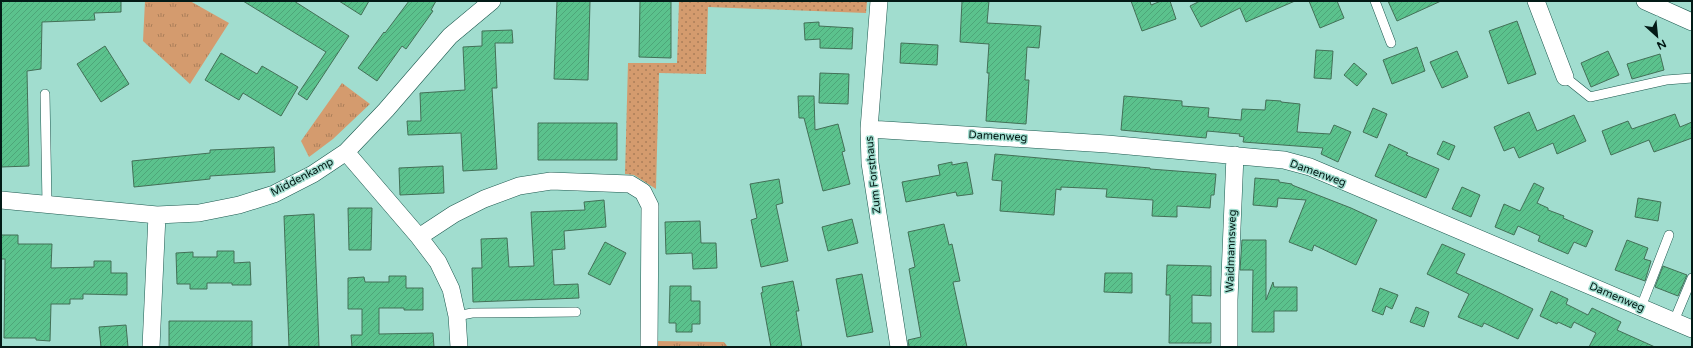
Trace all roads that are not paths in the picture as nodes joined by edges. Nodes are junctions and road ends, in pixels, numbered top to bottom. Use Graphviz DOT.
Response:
graph roads {
  1 [pos="492,1"];
  2 [pos="879,1"];
  3 [pos="1375,1"];
  4 [pos="1536,1"];
  5 [pos="1644,1"];
  6 [pos="1692,22"];
  7 [pos="1391,43"];
  8 [pos="1564,76"];
  9 [pos="1692,78"];
  10 [pos="45,94"];
  11 [pos="869,128"];
  12 [pos="346,152"];
  13 [pos="1236,155"];
  14 [pos="1,200"];
  15 [pos="47,204"];
  16 [pos="157,215"];
  17 [pos="1669,235"];
  18 [pos="419,238"];
  19 [pos="1692,278"];
  20 [pos="1641,307"];
  21 [pos="576,312"];
  22 [pos="457,316"];
  23 [pos="1674,321"];
  24 [pos="1692,329"];
  25 [pos="151,347"];
  26 [pos="459,347"];
  27 [pos="649,347"];
  28 [pos="899,347"];
  29 [pos="1229,347"];
  1 -- 12 [label="street, Middenkamp"];
  2 -- 11 [label="street, Zum Forsthaus"];
  3 -- 7 [label="lane"];
  4 -- 8 [label="street"];
  5 -- 6 [label="street"];
  8 -- 9 [label="lane"];
  10 -- 15 [label="lane"];
  11 -- 13 [label="street, Damenweg"];
  11 -- 28 [label="street, Zum Forsthaus"];
  12 -- 16 [label="street, Middenkamp"];
  12 -- 18 [label="street"];
  13 -- 20 [label="street, Damenweg"];
  13 -- 29 [label="street, Waidmannsweg"];
  14 -- 15 [label="street, Middenkamp"];
  15 -- 16 [label="street, Middenkamp"];
  16 -- 25 [label="street"];
  17 -- 20 [label="lane"];
  18 -- 22 [label="street"];
  18 -- 27 [label="street"];
  19 -- 23 [label="lane"];
  20 -- 23 [label="street, Damenweg"];
  21 -- 22 [label="lane"];
  22 -- 26 [label="street"];
  23 -- 24 [label="street, Damenweg"];
}
